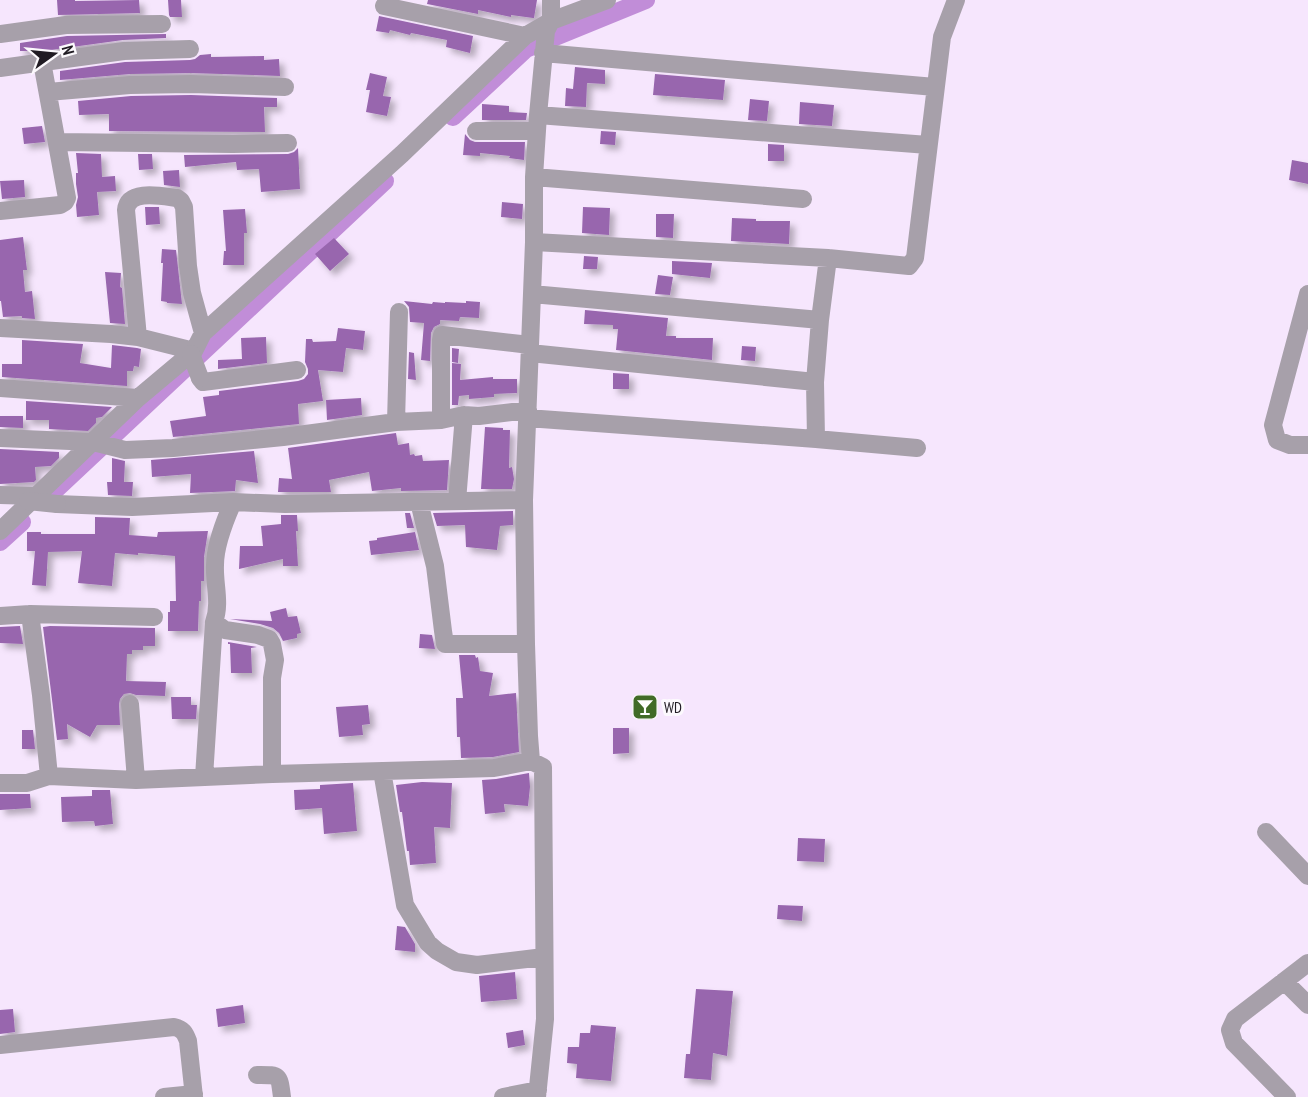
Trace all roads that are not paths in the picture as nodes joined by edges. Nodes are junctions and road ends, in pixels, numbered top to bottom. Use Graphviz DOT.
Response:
graph roads {
  1 [pos="551,0"];
  2 [pos="607,0"];
  3 [pos="956,0"];
  4 [pos="384,6"];
  5 [pos="162,24"];
  6 [pos="0,34"];
  7 [pos="525,36"];
  8 [pos="546,38"];
  9 [pos="190,49"];
  10 [pos="42,62"];
  11 [pos="0,68"];
  12 [pos="285,87"];
  13 [pos="935,87"];
  14 [pos="48,92"];
  15 [pos="537,123"];
  16 [pos="476,131"];
  17 [pos="57,142"];
  18 [pos="288,143"];
  19 [pos="928,145"];
  20 [pos="534,177"];
  21 [pos="803,199"];
  22 [pos="0,211"];
  23 [pos="534,242"];
  24 [pos="828,258"];
  25 [pos="532,294"];
  26 [pos="1308,294"];
  27 [pos="399,312"];
  28 [pos="820,320"];
  29 [pos="0,328"];
  30 [pos="203,333"];
  31 [pos="138,337"];
  32 [pos="530,349"];
  33 [pos="192,353"];
  34 [pos="297,370"];
  35 [pos="815,382"];
  36 [pos="0,388"];
  37 [pos="138,398"];
  38 [pos="528,414"];
  39 [pos="464,415"];
  40 [pos="441,420"];
  41 [pos="396,422"];
  42 [pos="0,438"];
  43 [pos="816,439"];
  44 [pos="93,442"];
  45 [pos="1308,445"];
  46 [pos="917,448"];
  47 [pos="0,495"];
  48 [pos="32,498"];
  49 [pos="524,500"];
  50 [pos="458,501"];
  51 [pos="233,502"];
  52 [pos="419,502"];
  53 [pos="0,531"];
  54 [pos="30,614"];
  55 [pos="0,616"];
  56 [pos="154,617"];
  57 [pos="214,622"];
  58 [pos="526,644"];
  59 [pos="130,705"];
  60 [pos="536,763"];
  61 [pos="382,771"];
  62 [pos="272,774"];
  63 [pos="49,776"];
  64 [pos="204,777"];
  65 [pos="136,780"];
  66 [pos="0,783"];
  67 [pos="1266,832"];
  68 [pos="1308,876"];
  69 [pos="541,958"];
  70 [pos="1308,963"];
  71 [pos="1284,981"];
  72 [pos="1308,1005"];
  73 [pos="0,1045"];
  74 [pos="257,1075"];
  75 [pos="526,1094"];
  76 [pos="194,1096"];
  77 [pos="164,1097"];
  78 [pos="282,1097"];
  79 [pos="1287,1097"];
  1 -- 8 [label="street"];
  2 -- 8 [label="street"];
  3 -- 13 [label="street"];
  4 -- 7 [label="street"];
  5 -- 6 [label="street"];
  7 -- 8 [label="street"];
  7 -- 30 [label="street"];
  8 -- 13 [label="street"];
  8 -- 15 [label="street"];
  9 -- 10 [label="street"];
  10 -- 11 [label="street"];
  10 -- 14 [label="street"];
  12 -- 14 [label="street"];
  13 -- 19 [label="street"];
  14 -- 17 [label="street"];
  15 -- 16 [label="street"];
  15 -- 19 [label="street"];
  15 -- 20 [label="street"];
  17 -- 18 [label="street"];
  17 -- 22 [label="street"];
  19 -- 24 [label="street"];
  20 -- 21 [label="street"];
  20 -- 23 [label="street"];
  23 -- 24 [label="street"];
  23 -- 25 [label="street"];
  24 -- 28 [label="street"];
  25 -- 28 [label="street"];
  25 -- 32 [label="street"];
  26 -- 45 [label="street"];
  27 -- 41 [label="street"];
  28 -- 35 [label="street"];
  29 -- 31 [label="street"];
  30 -- 31 [label="street"];
  30 -- 33 [label="street"];
  31 -- 33 [label="street"];
  32 -- 35 [label="street"];
  32 -- 38 [label="street"];
  32 -- 40 [label="street"];
  33 -- 34 [label="street, bridge"];
  33 -- 37 [label="street"];
  35 -- 43 [label="street"];
  36 -- 37 [label="street"];
  37 -- 44 [label="street"];
  38 -- 39 [label="street"];
  38 -- 43 [label="street"];
  38 -- 49 [label="street"];
  39 -- 40 [label="street"];
  39 -- 50 [label="street"];
  40 -- 41 [label="street"];
  41 -- 44 [label="street"];
  42 -- 44 [label="street"];
  43 -- 46 [label="street"];
  44 -- 48 [label="street"];
  47 -- 48 [label="street"];
  48 -- 51 [label="street, bridge"];
  48 -- 53 [label="street"];
  49 -- 50 [label="street"];
  49 -- 58 [label="street"];
  50 -- 52 [label="street"];
  51 -- 52 [label="street"];
  51 -- 57 [label="street"];
  52 -- 58 [label="street"];
  54 -- 55 [label="street"];
  54 -- 56 [label="street"];
  54 -- 63 [label="street"];
  57 -- 62 [label="street"];
  57 -- 64 [label="street"];
  58 -- 60 [label="street"];
  59 -- 65 [label="street"];
  60 -- 61 [label="street"];
  60 -- 69 [label="street"];
  61 -- 62 [label="street"];
  61 -- 69 [label="street"];
  62 -- 64 [label="street"];
  63 -- 65 [label="street"];
  63 -- 66 [label="street"];
  64 -- 65 [label="street"];
  67 -- 68 [label="street"];
  69 -- 75 [label="street"];
  70 -- 71 [label="street"];
  71 -- 72 [label="street"];
  71 -- 79 [label="street"];
  73 -- 76 [label="street"];
  74 -- 78 [label="street"];
  76 -- 77 [label="street"];
}
